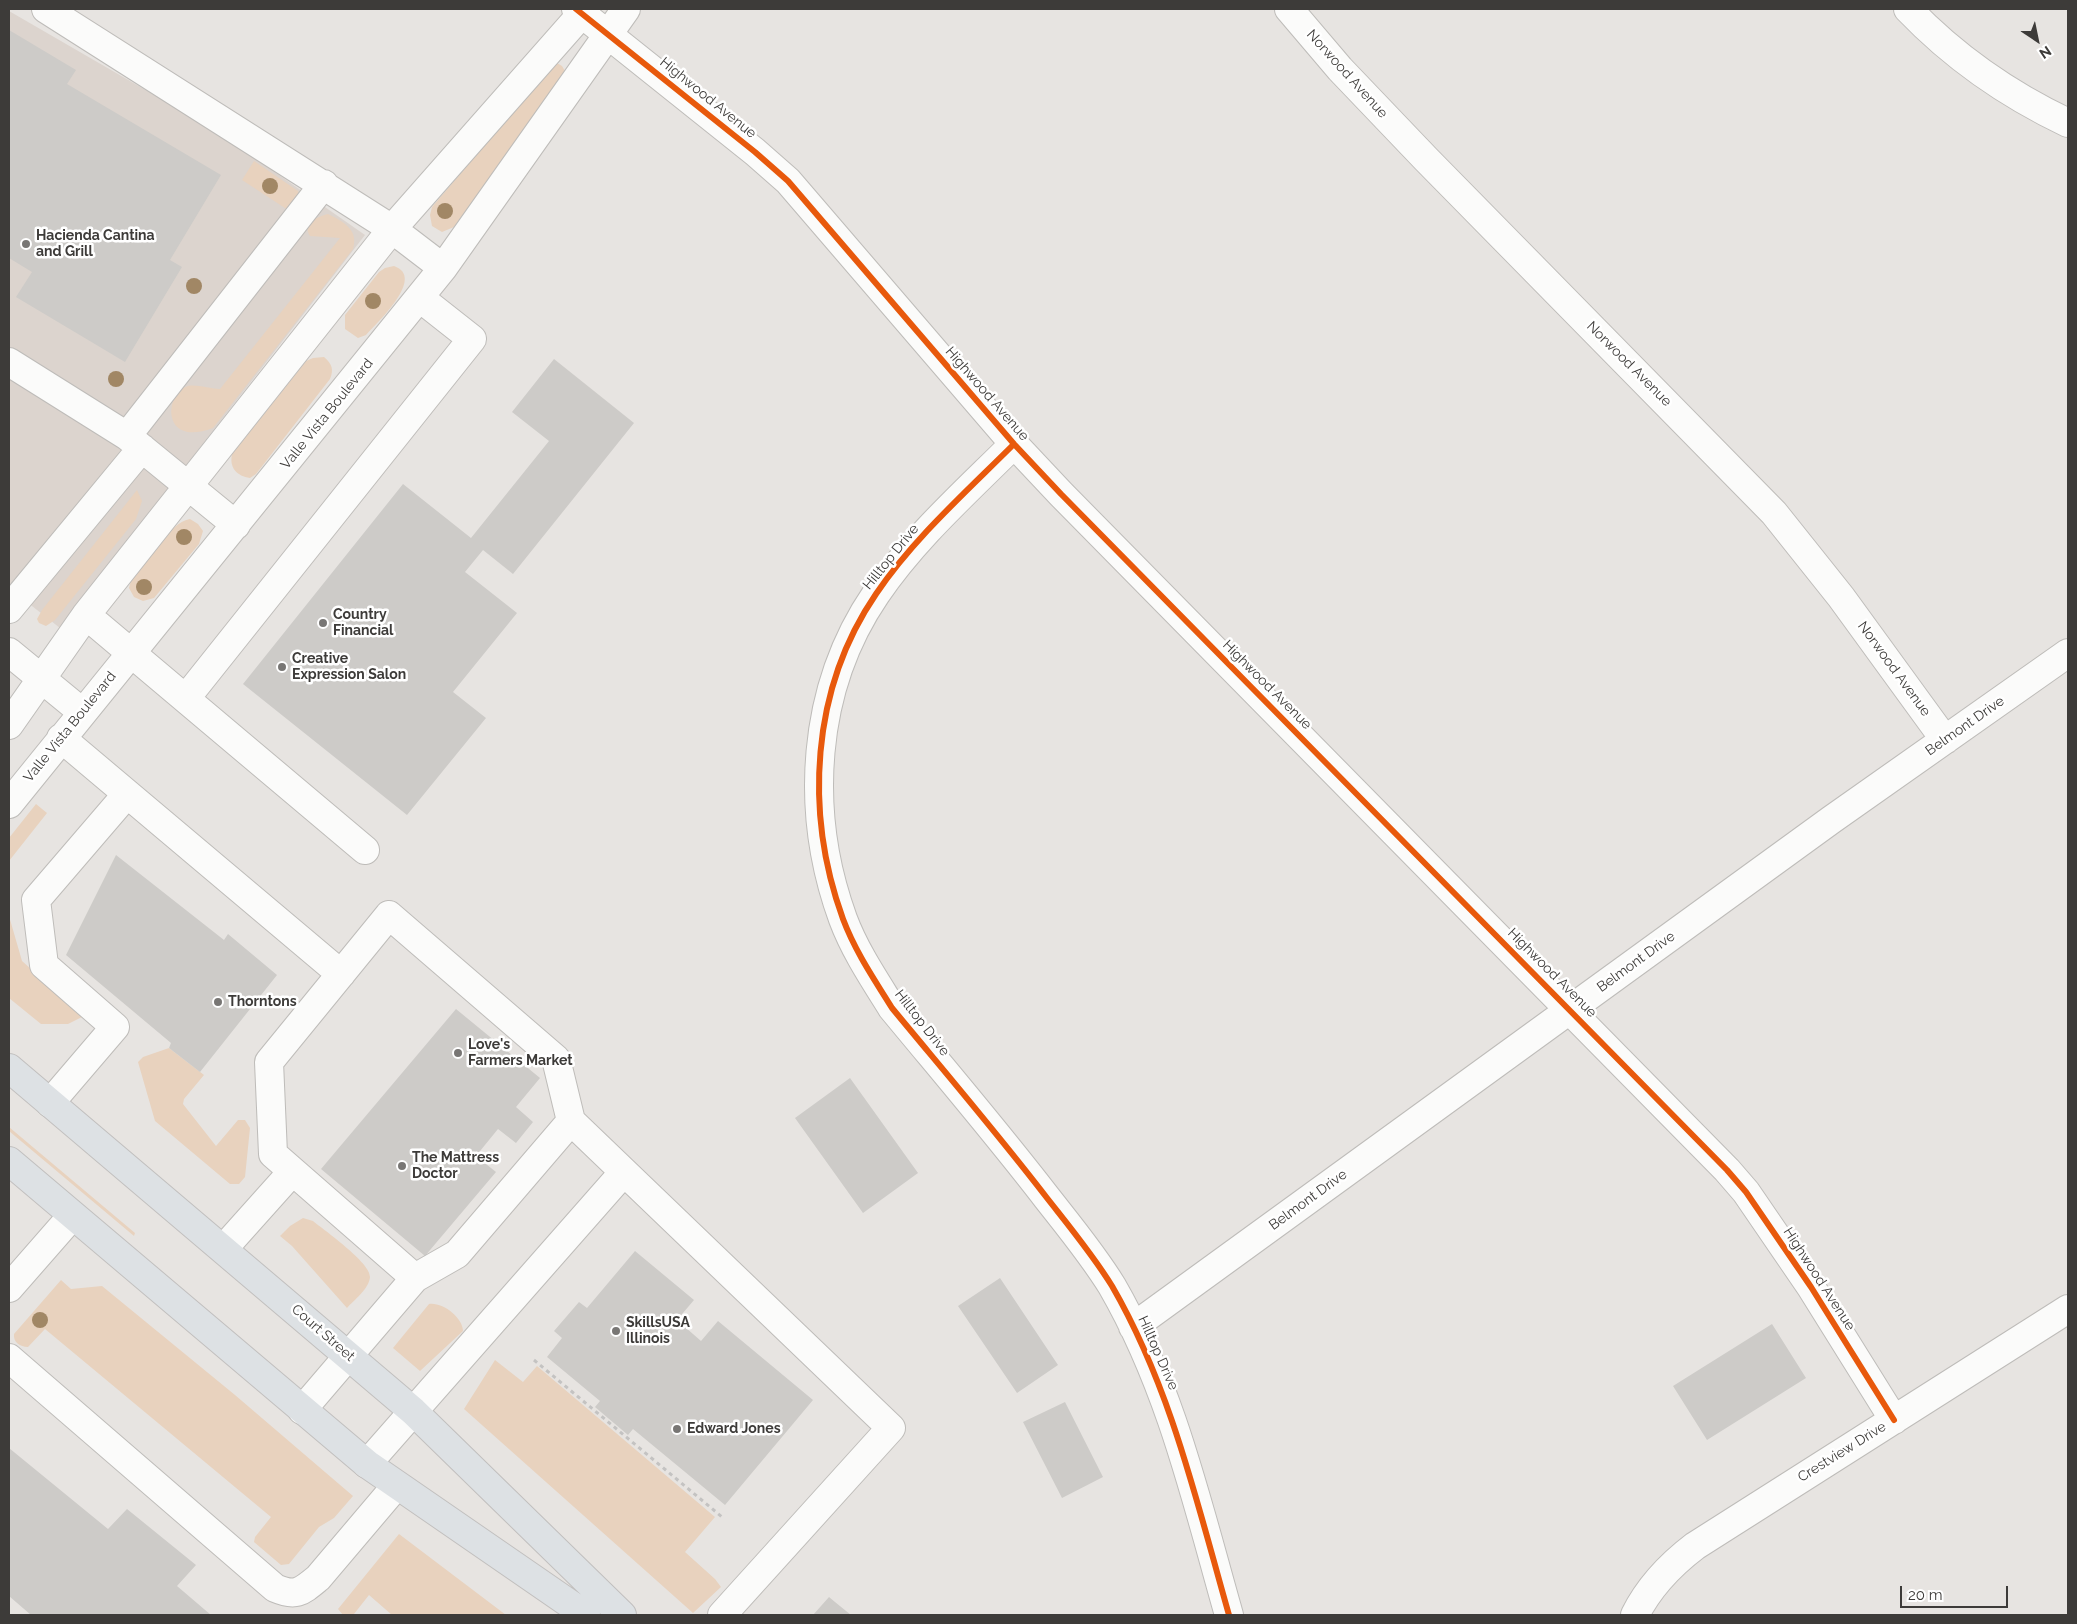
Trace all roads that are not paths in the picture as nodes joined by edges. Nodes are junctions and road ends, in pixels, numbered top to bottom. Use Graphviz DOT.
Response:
graph roads {
  1 [pos="46,9"];
  2 [pos="626,9"];
  3 [pos="1289,9"];
  4 [pos="1908,9"];
  5 [pos="582,10"];
  6 [pos="609,34"];
  7 [pos="2068,123"];
  8 [pos="324,184"];
  9 [pos="392,228"];
  10 [pos="443,268"];
  11 [pos="420,298"];
  12 [pos="9,362"];
  13 [pos="135,442"];
  14 [pos="1014,444"];
  15 [pos="188,487"];
  16 [pos="236,525"];
  17 [pos="9,609"];
  18 [pos="86,615"];
  19 [pos="9,652"];
  20 [pos="132,652"];
  21 [pos="2068,653"];
  22 [pos="40,678"];
  23 [pos="186,698"];
  24 [pos="82,712"];
  25 [pos="9,725"];
  26 [pos="61,738"];
  27 [pos="1945,740"];
  28 [pos="127,794"];
  29 [pos="9,804"];
  30 [pos="365,850"];
  31 [pos="341,974"];
  32 [pos="1570,1010"];
  33 [pos="9,1068"];
  34 [pos="50,1103"];
  35 [pos="571,1122"];
  36 [pos="9,1161"];
  37 [pos="283,1163"];
  38 [pos="623,1173"];
  39 [pos="72,1216"];
  40 [pos="224,1248"];
  41 [pos="415,1278"];
  42 [pos="9,1288"];
  43 [pos="2068,1308"];
  44 [pos="1133,1327"];
  45 [pos="349,1356"];
  46 [pos="9,1358"];
  47 [pos="302,1410"];
  48 [pos="414,1411"];
  49 [pos="1894,1420"];
  50 [pos="367,1464"];
  51 [pos="396,1486"];
  52 [pos="296,1605"];
  53 [pos="586,1615"];
  54 [pos="622,1615"];
  55 [pos="722,1615"];
  56 [pos="1229,1615"];
  57 [pos="1635,1615"];
  1 -- 8 [label="street"];
  2 -- 6 [label="street, Valle Vista Boulevard"];
  3 -- 27 [label="street, Norwood Avenue"];
  4 -- 7 [label="street"];
  5 -- 6 [label="street, Highwood Avenue"];
  5 -- 9 [label="street"];
  6 -- 10 [label="street, Valle Vista Boulevard"];
  6 -- 14 [label="street, Highwood Avenue"];
  8 -- 9 [label="street"];
  8 -- 13 [label="street"];
  9 -- 10 [label="street"];
  9 -- 15 [label="street"];
  10 -- 11 [label="street, Valle Vista Boulevard"];
  11 -- 16 [label="street, Valle Vista Boulevard"];
  11 -- 23 [label="street"];
  12 -- 13 [label="street"];
  13 -- 15 [label="street"];
  13 -- 17 [label="street"];
  14 -- 32 [label="street, Highwood Avenue"];
  14 -- 44 [label="street, Hilltop Drive"];
  15 -- 16 [label="street"];
  15 -- 18 [label="street"];
  16 -- 20 [label="street, Valle Vista Boulevard"];
  18 -- 20 [label="street"];
  18 -- 22 [label="street"];
  19 -- 22 [label="street"];
  20 -- 23 [label="street"];
  20 -- 24 [label="street, Valle Vista Boulevard"];
  21 -- 27 [label="street, Belmont Drive"];
  22 -- 24 [label="street"];
  22 -- 25 [label="street"];
  23 -- 30 [label="street"];
  24 -- 26 [label="street, Valle Vista Boulevard"];
  26 -- 28 [label="street"];
  26 -- 29 [label="street, Valle Vista Boulevard"];
  27 -- 32 [label="street, Belmont Drive"];
  28 -- 31 [label="street"];
  28 -- 34 [label="street"];
  31 -- 35 [label="street"];
  31 -- 37 [label="street"];
  32 -- 44 [label="street, Belmont Drive"];
  32 -- 49 [label="street, Highwood Avenue"];
  33 -- 34 [label="main road, Court Street"];
  34 -- 40 [label="main road, Court Street"];
  35 -- 38 [label="street"];
  35 -- 41 [label="street"];
  36 -- 39 [label="main road"];
  37 -- 40 [label="street"];
  37 -- 41 [label="street"];
  38 -- 48 [label="street"];
  38 -- 55 [label="street"];
  39 -- 42 [label="street"];
  39 -- 47 [label="main road"];
  40 -- 45 [label="main road, Court Street"];
  41 -- 45 [label="street"];
  43 -- 49 [label="street, Crestview Drive"];
  44 -- 56 [label="street, Hilltop Drive"];
  45 -- 47 [label="street"];
  45 -- 48 [label="main road, Court Street"];
  46 -- 52 [label="street"];
  47 -- 50 [label="main road"];
  48 -- 50 [label="street"];
  48 -- 54 [label="main road, Court Street"];
  49 -- 57 [label="street, Crestview Drive"];
  50 -- 51 [label="main road"];
  51 -- 52 [label="street"];
  51 -- 53 [label="main road"];
}
